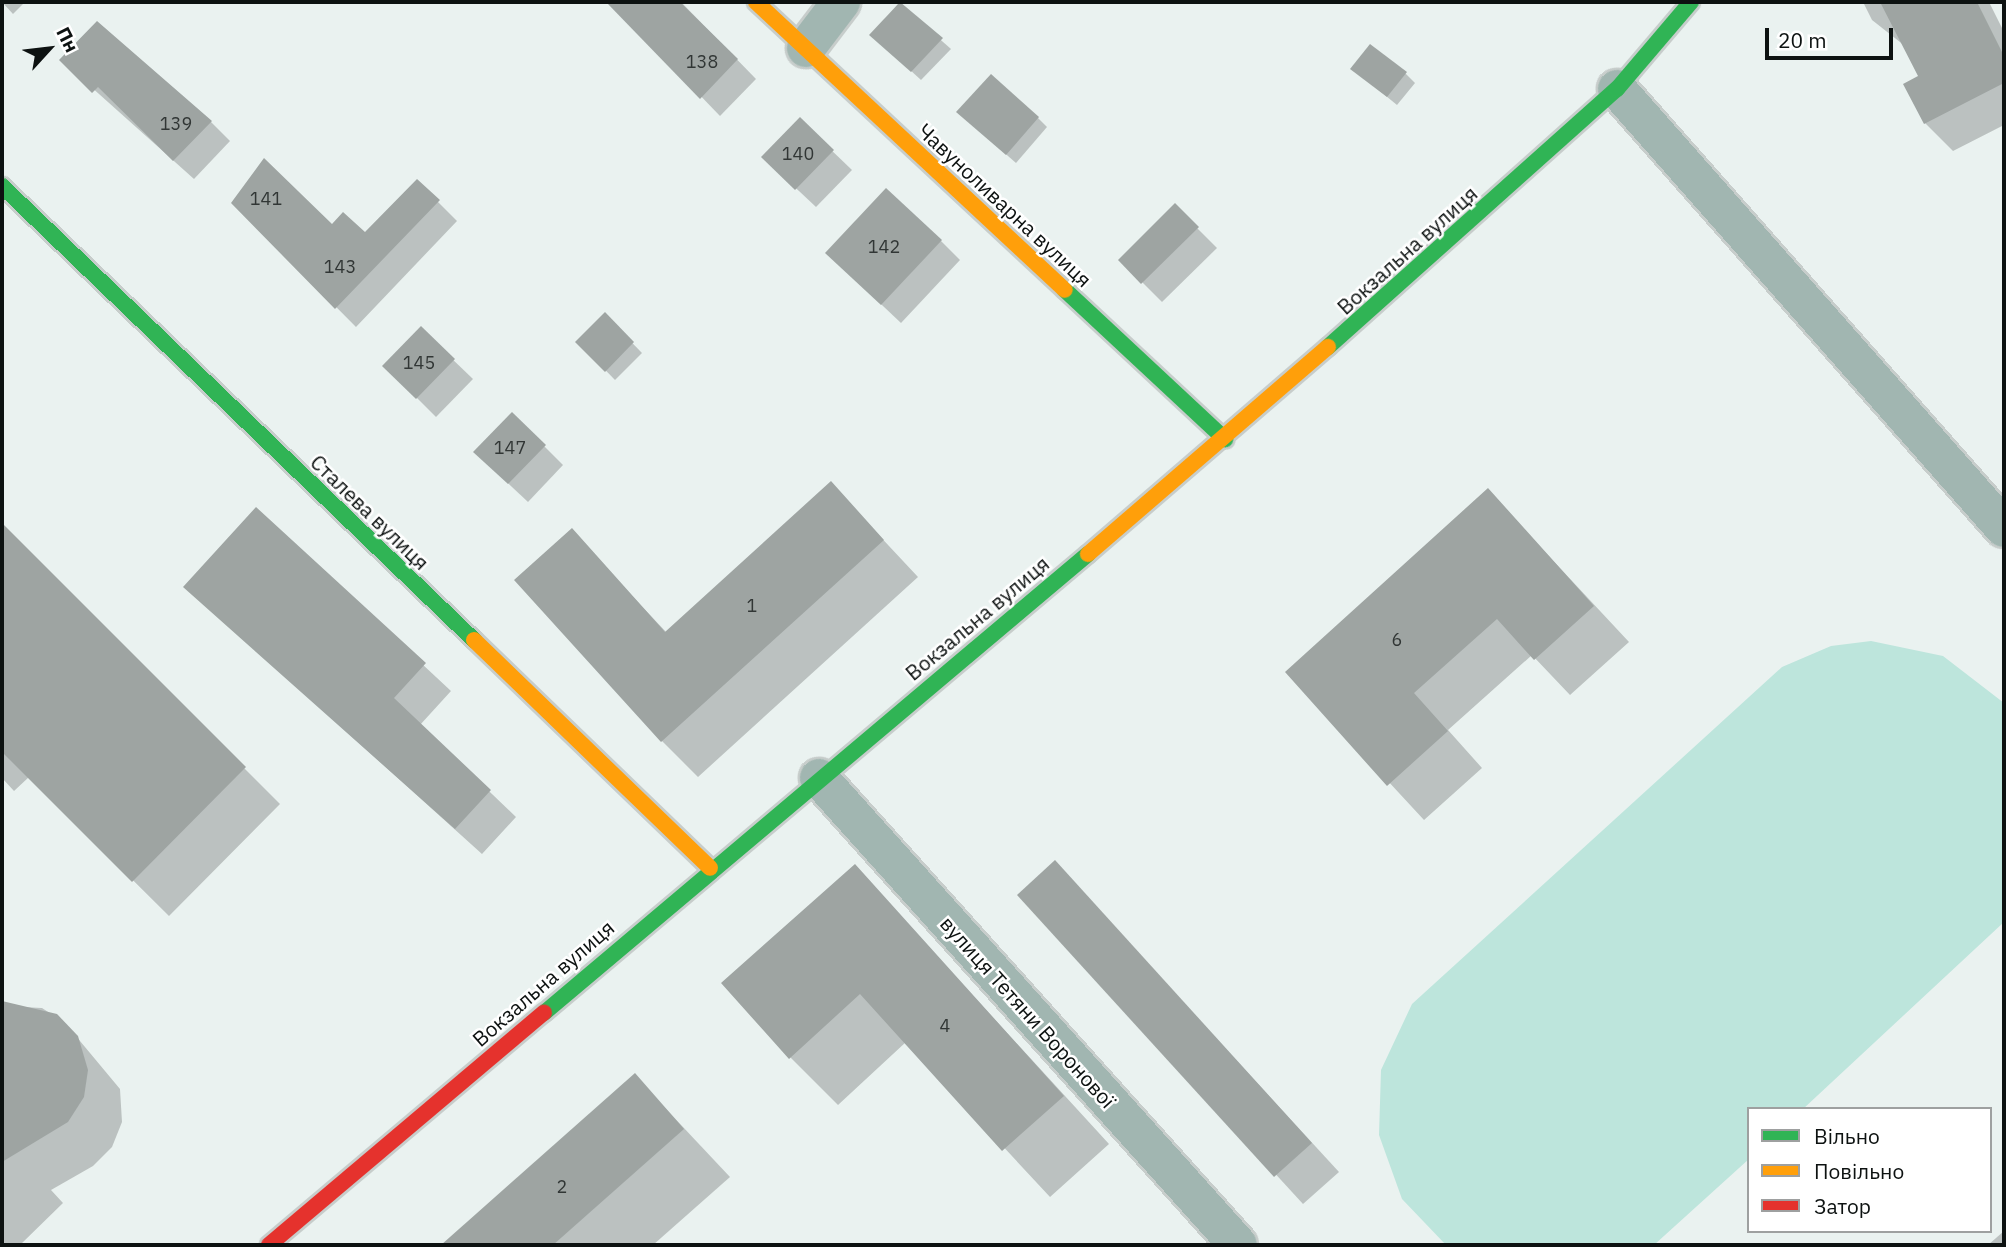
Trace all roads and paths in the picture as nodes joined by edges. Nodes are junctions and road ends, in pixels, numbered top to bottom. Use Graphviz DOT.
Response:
graph roads {
  1 [pos="756,2"];
  2 [pos="841,2"];
  3 [pos="1691,2"];
  4 [pos="806,48"];
  5 [pos="1617,89"];
  6 [pos="2,186"];
  7 [pos="1225,439"];
  8 [pos="2004,528"];
  9 [pos="819,778"];
  10 [pos="710,868"];
  11 [pos="269,1245"];
  12 [pos="1238,1245"];
  1 -- 4 [label="street, Чавуноливарна вулиця"];
  2 -- 4 [label="street"];
  3 -- 5 [label="street, Вокзальна вулиця"];
  4 -- 7 [label="street, Чавуноливарна вулиця"];
  5 -- 7 [label="street, Вокзальна вулиця"];
  5 -- 8 [label="street"];
  6 -- 10 [label="street, Сталева вулиця"];
  7 -- 9 [label="street, Вокзальна вулиця"];
  9 -- 10 [label="street, Вокзальна вулиця"];
  9 -- 12 [label="street, вулиця Тетяни Воронової"];
  10 -- 11 [label="street, Вокзальна вулиця"];
}
